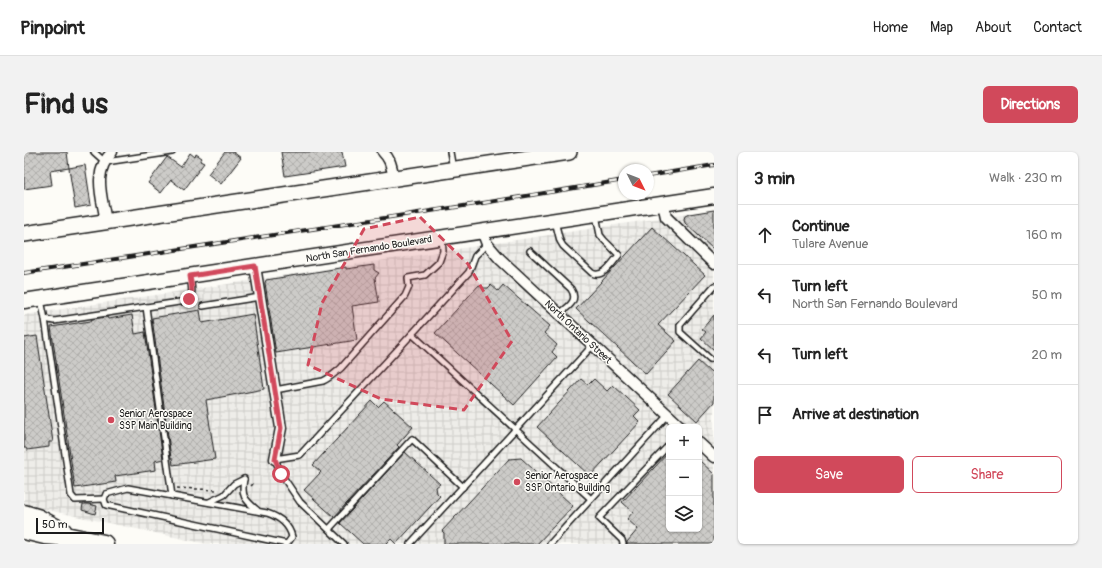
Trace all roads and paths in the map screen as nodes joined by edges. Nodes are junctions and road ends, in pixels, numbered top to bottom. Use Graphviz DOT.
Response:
graph roads {
  1 [pos="94,152"];
  2 [pos="112,152"];
  3 [pos="172,152"];
  4 [pos="383,152"];
  5 [pos="450,152"];
  6 [pos="569,152"];
  7 [pos="104,161"];
  8 [pos="454,169"];
  9 [pos="394,178"];
  10 [pos="714,196"];
  11 [pos="663,204"];
  12 [pos="596,214"];
  13 [pos="555,220"];
  14 [pos="106,222"];
  15 [pos="24,234"];
  16 [pos="442,237"];
  17 [pos="485,237"];
  18 [pos="530,251"];
  19 [pos="713,261"];
  20 [pos="255,266"];
  21 [pos="190,276"];
  22 [pos="714,286"];
  23 [pos="260,297"];
  24 [pos="41,299"];
  25 [pos="24,301"];
  26 [pos="203,306"];
  27 [pos="146,307"];
  28 [pos="559,314"];
  29 [pos="45,319"];
  30 [pos="412,334"];
  31 [pos="593,345"];
  32 [pos="710,360"];
  33 [pos="275,390"];
  34 [pos="668,415"];
  35 [pos="678,424"];
  36 [pos="515,430"];
  37 [pos="702,446"];
  38 [pos="666,448"];
  39 [pos="714,457"];
  40 [pos="275,459"];
  41 [pos="255,482"];
  42 [pos="170,487"];
  43 [pos="242,487"];
  44 [pos="463,487"];
  45 [pos="230,489"];
  46 [pos="172,496"];
  47 [pos="104,499"];
  48 [pos="591,499"];
  49 [pos="208,502"];
  50 [pos="257,511"];
  51 [pos="24,514"];
  52 [pos="24,530"];
  53 [pos="329,530"];
  54 [pos="70,537"];
  55 [pos="24,541"];
  56 [pos="35,544"];
  57 [pos="104,544"];
  58 [pos="287,544"];
  59 [pos="344,544"];
  60 [pos="410,544"];
  61 [pos="550,544"];
  62 [pos="623,544"];
  1 -- 7 [label="lane"];
  2 -- 7 [label="street"];
  3 -- 7 [label="lane"];
  4 -- 9 [label="street"];
  5 -- 8 [label="lane"];
  6 -- 8 [label="main road"];
  7 -- 14 [label="street"];
  8 -- 9 [label="main road"];
  9 -- 14 [label="main road"];
  10 -- 11 [label="street, North San Fernando Boulevard"];
  11 -- 12 [label="street, North San Fernando Boulevard"];
  11 -- 19 [label="street"];
  12 -- 13 [label="street, North San Fernando Boulevard"];
  12 -- 13 [label="lane"];
  13 -- 17 [label="street, North San Fernando Boulevard"];
  14 -- 15 [label="main road"];
  16 -- 17 [label="street, North San Fernando Boulevard"];
  16 -- 20 [label="street, North San Fernando Boulevard"];
  16 -- 33 [label="lane"];
  17 -- 28 [label="street, North Ontario Street"];
  17 -- 30 [label="lane"];
  18 -- 28 [label="lane"];
  20 -- 21 [label="street, North San Fernando Boulevard"];
  20 -- 23 [label="street"];
  21 -- 24 [label="street, North San Fernando Boulevard"];
  21 -- 27 [label="lane"];
  22 -- 32 [label="lane"];
  23 -- 26 [label="lane"];
  23 -- 33 [label="street"];
  24 -- 25 [label="street, North San Fernando Boulevard"];
  24 -- 29 [label="lane"];
  27 -- 29 [label="lane"];
  27 -- 42 [label="lane"];
  28 -- 31 [label="street, North Ontario Street"];
  29 -- 47 [label="lane"];
  30 -- 36 [label="lane"];
  30 -- 40 [label="lane"];
  31 -- 34 [label="street, North Ontario Street"];
  31 -- 36 [label="lane"];
  33 -- 40 [label="street"];
  34 -- 35 [label="street, North Ontario Street"];
  34 -- 48 [label="lane"];
  36 -- 44 [label="lane"];
  36 -- 48 [label="lane"];
  37 -- 39 [label="street"];
  38 -- 62 [label="lane"];
  40 -- 53 [label="lane"];
  41 -- 43 [label="path"];
  42 -- 45 [label="path"];
  42 -- 46 [label="lane"];
  43 -- 45 [label="lane"];
  43 -- 50 [label="lane"];
  44 -- 53 [label="lane"];
  44 -- 60 [label="lane"];
  45 -- 49 [label="lane"];
  46 -- 47 [label="lane"];
  46 -- 49 [label="lane"];
  47 -- 58 [label="lane"];
  48 -- 61 [label="lane"];
  49 -- 50 [label="lane"];
  50 -- 58 [label="lane"];
  51 -- 54 [label="highway"];
  52 -- 54 [label="highway"];
  53 -- 59 [label="lane"];
  54 -- 57 [label="highway"];
  55 -- 56 [label="highway"];
}
